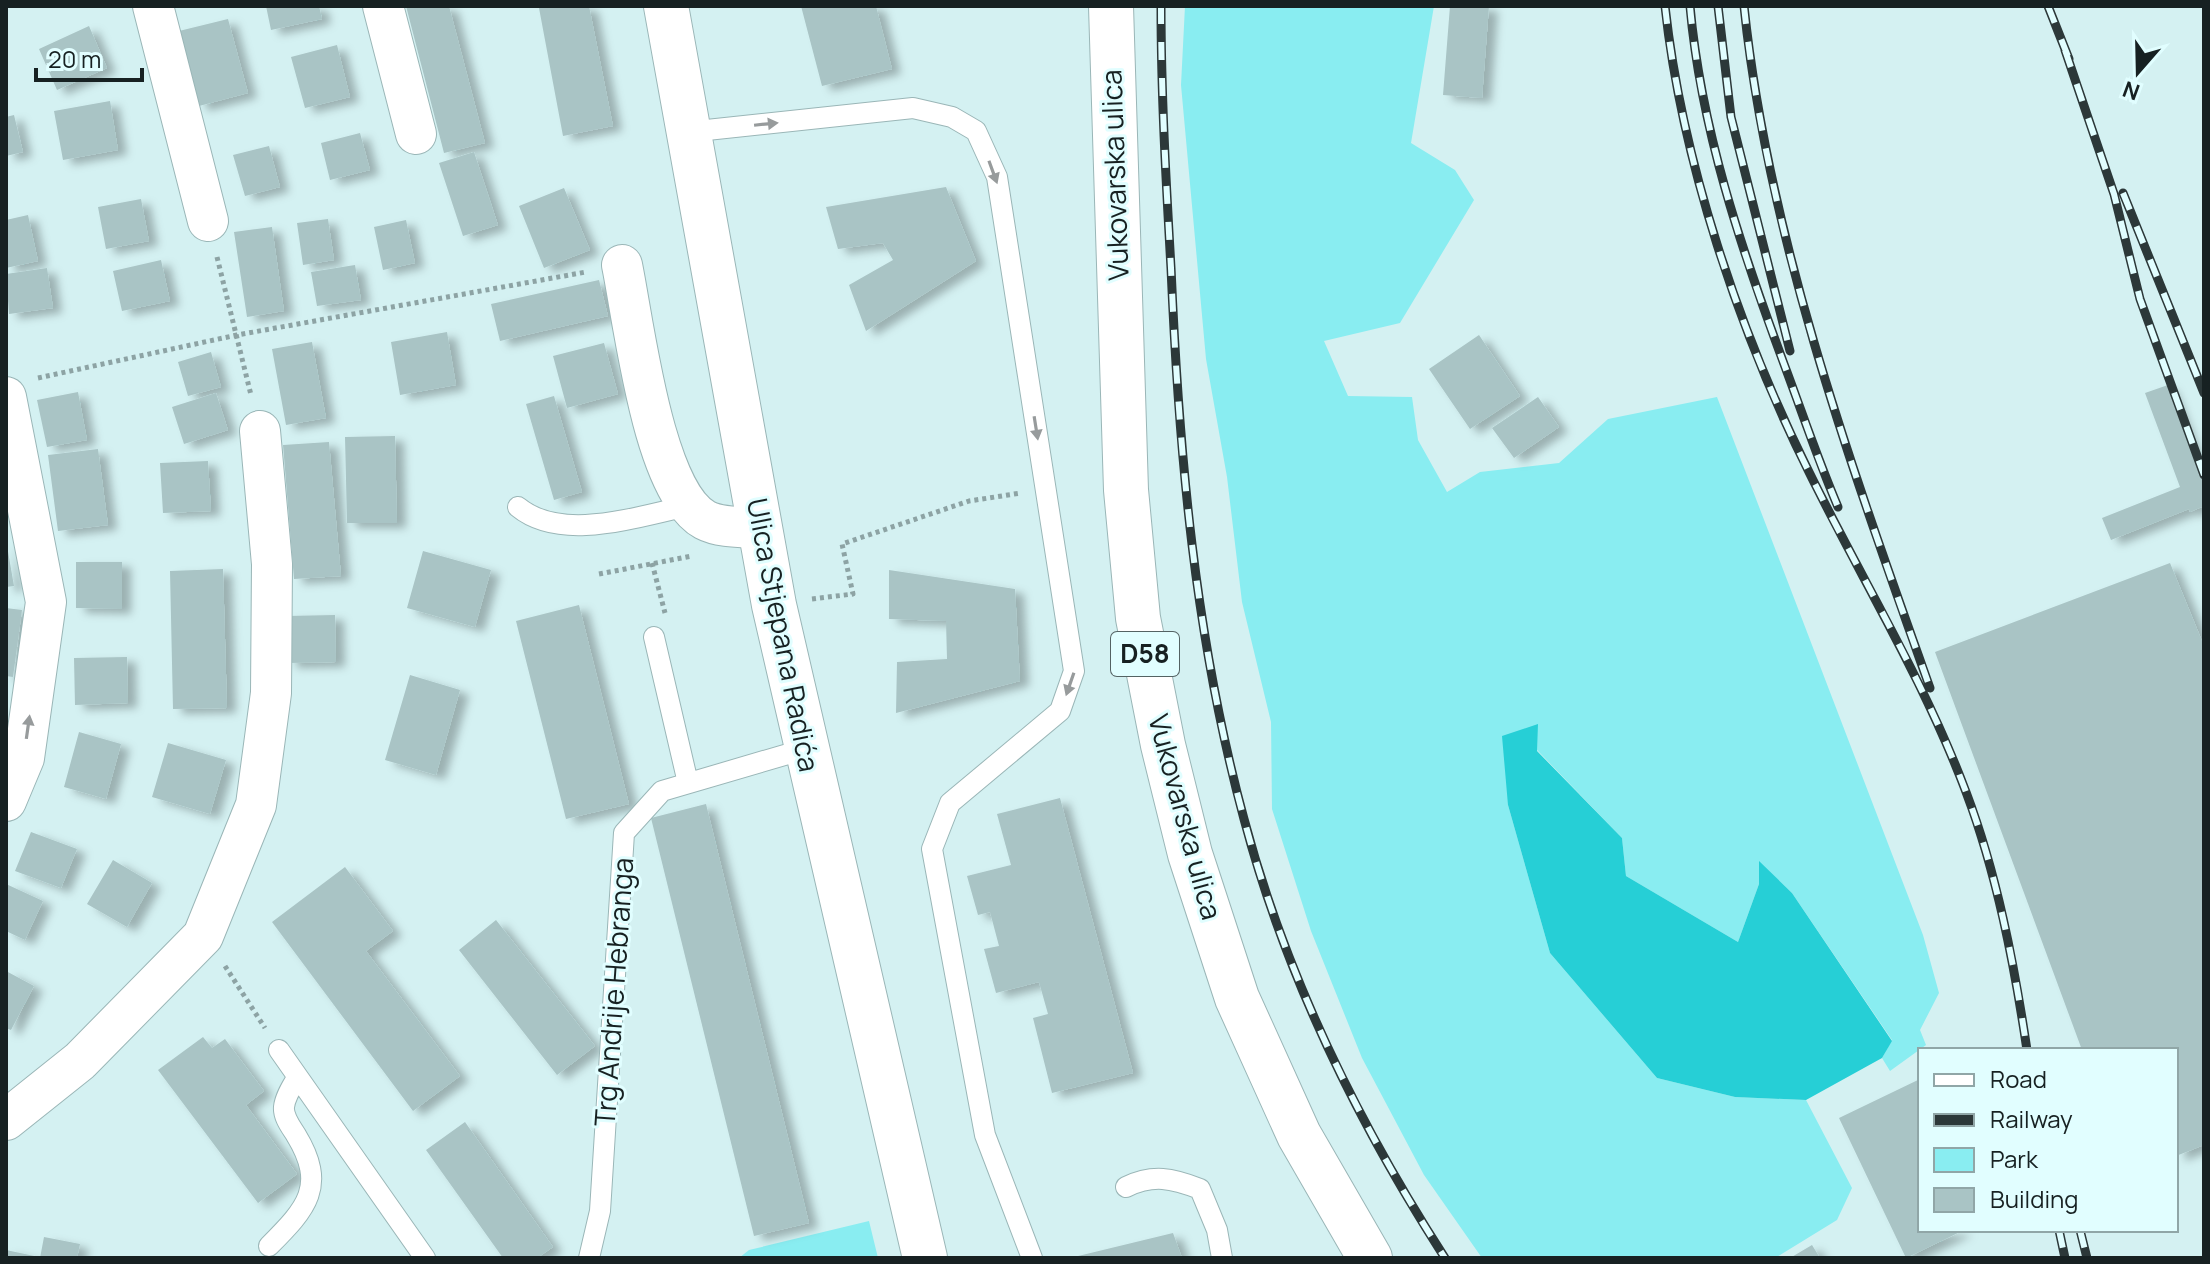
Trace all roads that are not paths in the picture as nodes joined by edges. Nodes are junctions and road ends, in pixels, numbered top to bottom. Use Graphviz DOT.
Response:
graph roads {
  1 [pos="153,6"];
  2 [pos="383,6"];
  3 [pos="666,6"];
  4 [pos="1111,6"];
  5 [pos="688,132"];
  6 [pos="416,134"];
  7 [pos="208,221"];
  8 [pos="622,265"];
  9 [pos="21,388"];
  10 [pos="260,431"];
  11 [pos="688,506"];
  12 [pos="518,507"];
  13 [pos="760,528"];
  14 [pos="654,637"];
  15 [pos="805,749"];
  16 [pos="688,783"];
  17 [pos="6,801"];
  18 [pos="279,1050"];
  19 [pos="297,1078"];
  20 [pos="6,1120"];
  21 [pos="1126,1187"];
  22 [pos="269,1246"];
  23 [pos="425,1258"];
  24 [pos="589,1258"];
  25 [pos="925,1258"];
  26 [pos="1032,1258"];
  27 [pos="1222,1258"];
  28 [pos="1370,1258"];
  1 -- 7 [label="street"];
  2 -- 6 [label="street"];
  3 -- 5 [label="main road, Ulica Stjepana Radića"];
  4 -- 28 [label="main road, Vukovarska ulica / D58"];
  5 -- 13 [label="main road, Ulica Stjepana Radića"];
  5 -- 26 [label="lane, one-way"];
  8 -- 11 [label="street"];
  17 -- 9 [label="street, one-way"];
  10 -- 20 [label="street"];
  11 -- 12 [label="lane"];
  11 -- 13 [label="street"];
  13 -- 15 [label="main road, Ulica Stjepana Radića"];
  14 -- 16 [label="lane"];
  15 -- 16 [label="lane, Trg Andrije Hebranga"];
  15 -- 25 [label="main road, Ulica Stjepana Radića"];
  16 -- 24 [label="lane, Trg Andrije Hebranga"];
  18 -- 19 [label="lane"];
  19 -- 22 [label="lane"];
  19 -- 23 [label="lane"];
  21 -- 27 [label="lane"];
}
